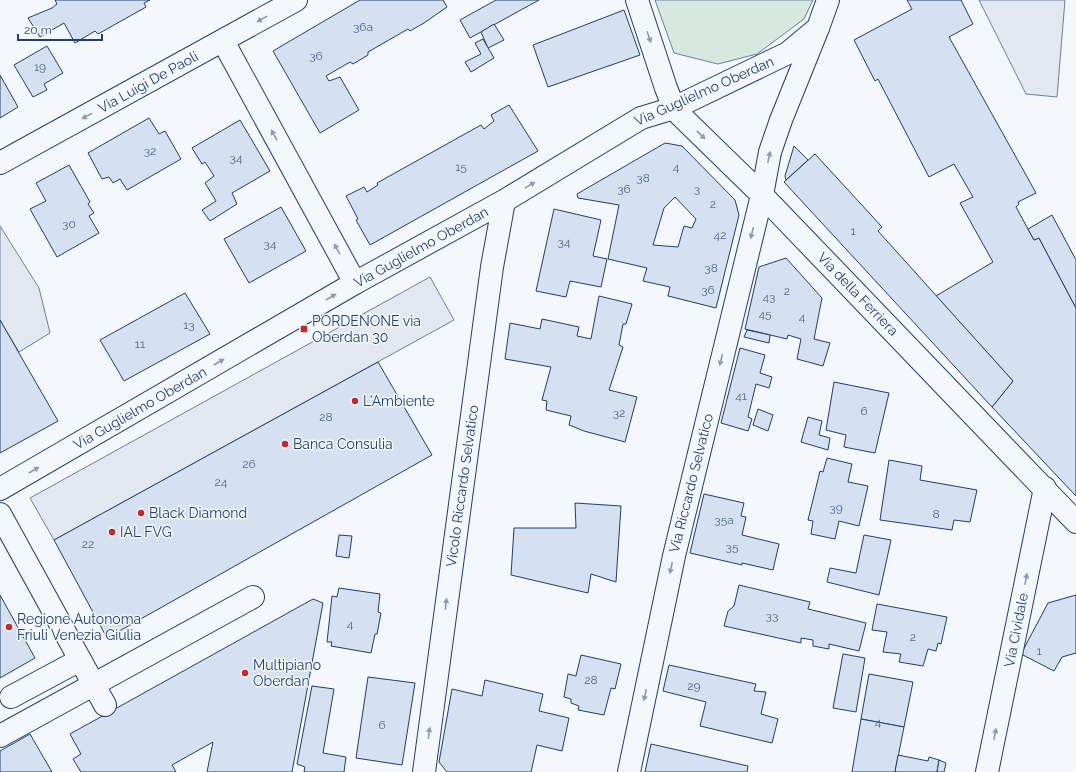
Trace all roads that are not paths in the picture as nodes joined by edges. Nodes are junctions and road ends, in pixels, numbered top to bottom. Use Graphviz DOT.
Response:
graph roads {
  1 [pos="296,0"];
  2 [pos="637,0"];
  3 [pos="828,0"];
  4 [pos="818,28"];
  5 [pos="223,41"];
  6 [pos="674,108"];
  7 [pos="0,163"];
  8 [pos="762,195"];
  9 [pos="504,201"];
  10 [pos="355,283"];
  11 [pos="1045,488"];
  12 [pos="0,489"];
  13 [pos="0,514"];
  14 [pos="1076,522"];
  15 [pos="253,597"];
  16 [pos="80,660"];
  17 [pos="94,685"];
  18 [pos="11,697"];
  19 [pos="105,705"];
  20 [pos="0,736"];
  21 [pos="424,772"];
  22 [pos="628,772"];
  23 [pos="987,772"];
  1 -- 5 [label="street, Via Luigi De Paoli, one-way"];
  2 -- 6 [label="street, one-way"];
  3 -- 4 [label="street"];
  4 -- 6 [label="street, Via Guglielmo Oberdan"];
  8 -- 4 [label="street, one-way"];
  5 -- 7 [label="street, Via Luigi De Paoli, one-way"];
  10 -- 5 [label="street, one-way"];
  6 -- 8 [label="street, Via della Ferriera, one-way"];
  9 -- 6 [label="street, Via Guglielmo Oberdan, one-way"];
  8 -- 11 [label="street, Via della Ferriera"];
  8 -- 22 [label="street, Via Riccardo Selvatico, one-way"];
  9 -- 10 [label="street, Via Guglielmo Oberdan"];
  21 -- 9 [label="street, Vicolo Riccardo Selvatico, one-way"];
  12 -- 10 [label="street, Via Guglielmo Oberdan, one-way"];
  11 -- 14 [label="street, Via della Ferriera"];
  23 -- 11 [label="street, Via Cividale, one-way"];
  13 -- 16 [label="street"];
  15 -- 17 [label="street"];
  16 -- 17 [label="street"];
  16 -- 18 [label="street"];
  17 -- 19 [label="street"];
  17 -- 20 [label="street"];
}
